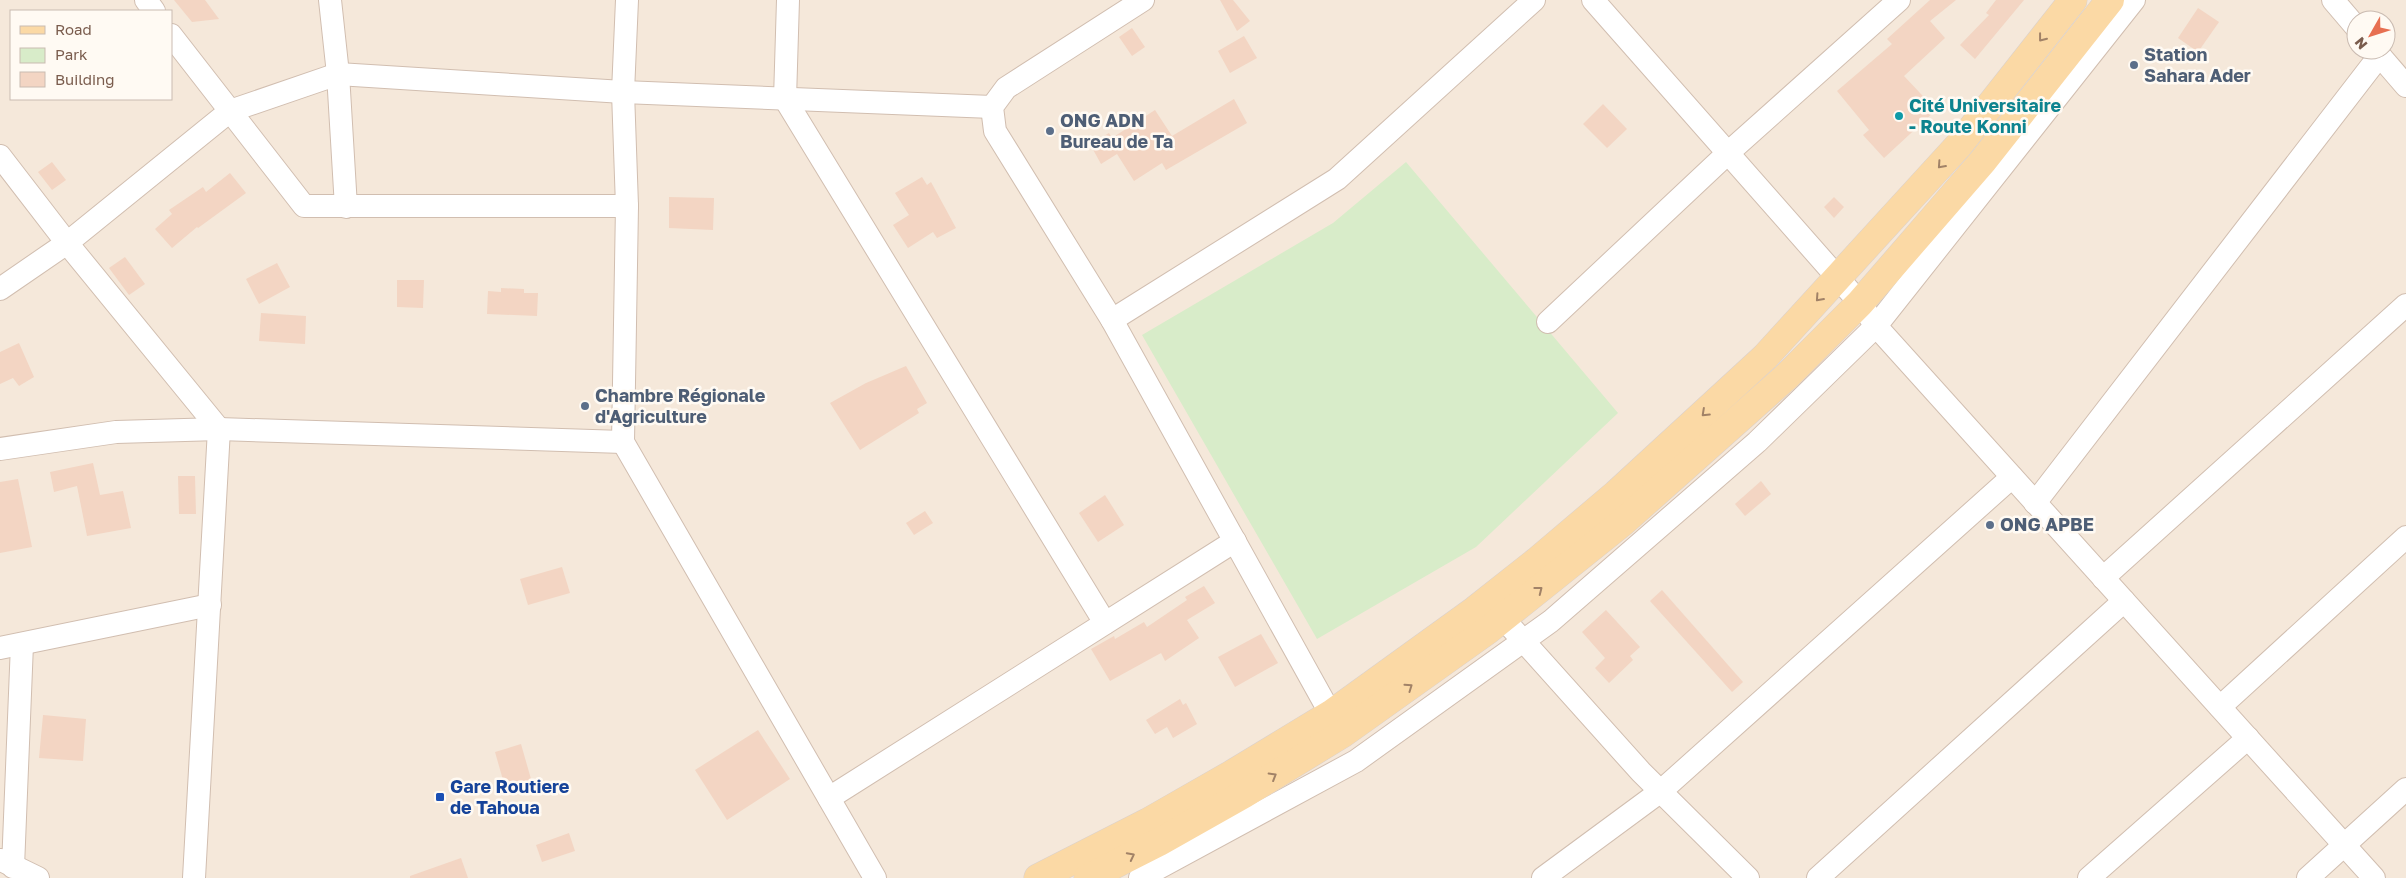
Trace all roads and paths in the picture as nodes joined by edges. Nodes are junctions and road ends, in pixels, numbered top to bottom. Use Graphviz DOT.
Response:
graph roads {
  1 [pos="330,0"];
  2 [pos="627,0"];
  3 [pos="788,0"];
  4 [pos="1143,0"];
  5 [pos="1534,0"];
  6 [pos="1594,0"];
  7 [pos="2072,0"];
  8 [pos="2110,0"];
  9 [pos="2134,0"];
  10 [pos="2333,0"];
  11 [pos="1888,3"];
  12 [pos="2346,15"];
  13 [pos="172,35"];
  14 [pos="2372,60"];
  15 [pos="2383,60"];
  16 [pos="338,74"];
  17 [pos="2406,86"];
  18 [pos="623,92"];
  19 [pos="785,99"];
  20 [pos="992,107"];
  21 [pos="230,112"];
  22 [pos="1729,152"];
  23 [pos="0,156"];
  24 [pos="346,206"];
  25 [pos="627,206"];
  26 [pos="67,243"];
  27 [pos="1838,278"];
  28 [pos="0,289"];
  29 [pos="1860,303"];
  30 [pos="2406,306"];
  31 [pos="1112,320"];
  32 [pos="1548,322"];
  33 [pos="1876,326"];
  34 [pos="220,429"];
  35 [pos="623,442"];
  36 [pos="0,449"];
  37 [pos="2012,476"];
  38 [pos="2036,503"];
  39 [pos="1615,512"];
  40 [pos="2406,537"];
  41 [pos="1235,541"];
  42 [pos="2103,578"];
  43 [pos="2124,601"];
  44 [pos="210,604"];
  45 [pos="1495,609"];
  46 [pos="1105,623"];
  47 [pos="1523,642"];
  48 [pos="11,646"];
  49 [pos="2220,707"];
  50 [pos="1337,724"];
  51 [pos="2248,738"];
  52 [pos="2406,789"];
  53 [pos="1661,791"];
  54 [pos="829,798"];
  55 [pos="2345,846"];
  56 [pos="7,863"];
  57 [pos="38,878"];
  58 [pos="194,878"];
  59 [pos="875,878"];
  60 [pos="1038,878"];
  61 [pos="1088,878"];
  62 [pos="1140,878"];
  63 [pos="1543,878"];
  64 [pos="1748,878"];
  65 [pos="1818,878"];
  66 [pos="2089,878"];
  67 [pos="2308,878"];
  68 [pos="2374,878"];
  1 -- 16 [label="street"];
  2 -- 18 [label="street"];
  3 -- 19 [label="street"];
  4 -- 20 [label="street"];
  5 -- 31 [label="street"];
  6 -- 22 [label="street"];
  7 -- 27 [label="main road, one-way"];
  8 -- 29 [label="main road"];
  9 -- 33 [label="street"];
  10 -- 12 [label="street"];
  11 -- 22 [label="street"];
  13 -- 21 [label="street"];
  14 -- 38 [label="street"];
  15 -- 17 [label="street"];
  16 -- 18 [label="street"];
  16 -- 21 [label="street"];
  16 -- 24 [label="street"];
  18 -- 19 [label="street"];
  18 -- 25 [label="street"];
  19 -- 20 [label="street"];
  19 -- 46 [label="street"];
  20 -- 31 [label="street"];
  21 -- 24 [label="street"];
  21 -- 26 [label="street"];
  22 -- 27 [label="street"];
  22 -- 32 [label="street"];
  23 -- 26 [label="street"];
  24 -- 25 [label="street"];
  25 -- 35 [label="street"];
  26 -- 28 [label="street"];
  26 -- 34 [label="street"];
  27 -- 29 [label="street"];
  27 -- 39 [label="main road, one-way"];
  29 -- 33 [label="street"];
  29 -- 39 [label="main road"];
  30 -- 42 [label="street"];
  31 -- 41 [label="street"];
  33 -- 37 [label="street"];
  33 -- 47 [label="street"];
  34 -- 35 [label="street"];
  34 -- 36 [label="street"];
  34 -- 44 [label="street"];
  35 -- 54 [label="street"];
  37 -- 38 [label="street"];
  37 -- 53 [label="street"];
  38 -- 42 [label="street"];
  39 -- 45 [label="main road"];
  40 -- 49 [label="street"];
  41 -- 46 [label="street"];
  41 -- 50 [label="street"];
  42 -- 43 [label="street"];
  43 -- 49 [label="street"];
  43 -- 65 [label="street"];
  44 -- 48 [label="street"];
  44 -- 58 [label="street"];
  45 -- 47 [label="street"];
  45 -- 50 [label="main road"];
  46 -- 54 [label="street"];
  47 -- 53 [label="street"];
  47 -- 62 [label="street"];
  48 -- 56 [label="street"];
  49 -- 51 [label="street"];
  50 -- 60 [label="main road"];
  61 -- 50 [label="main road, one-way"];
  51 -- 55 [label="street"];
  51 -- 66 [label="street"];
  52 -- 55 [label="street"];
  53 -- 63 [label="street"];
  53 -- 64 [label="street"];
  54 -- 59 [label="street"];
  55 -- 67 [label="street"];
  55 -- 68 [label="street"];
  56 -- 57 [label="street"];
}
